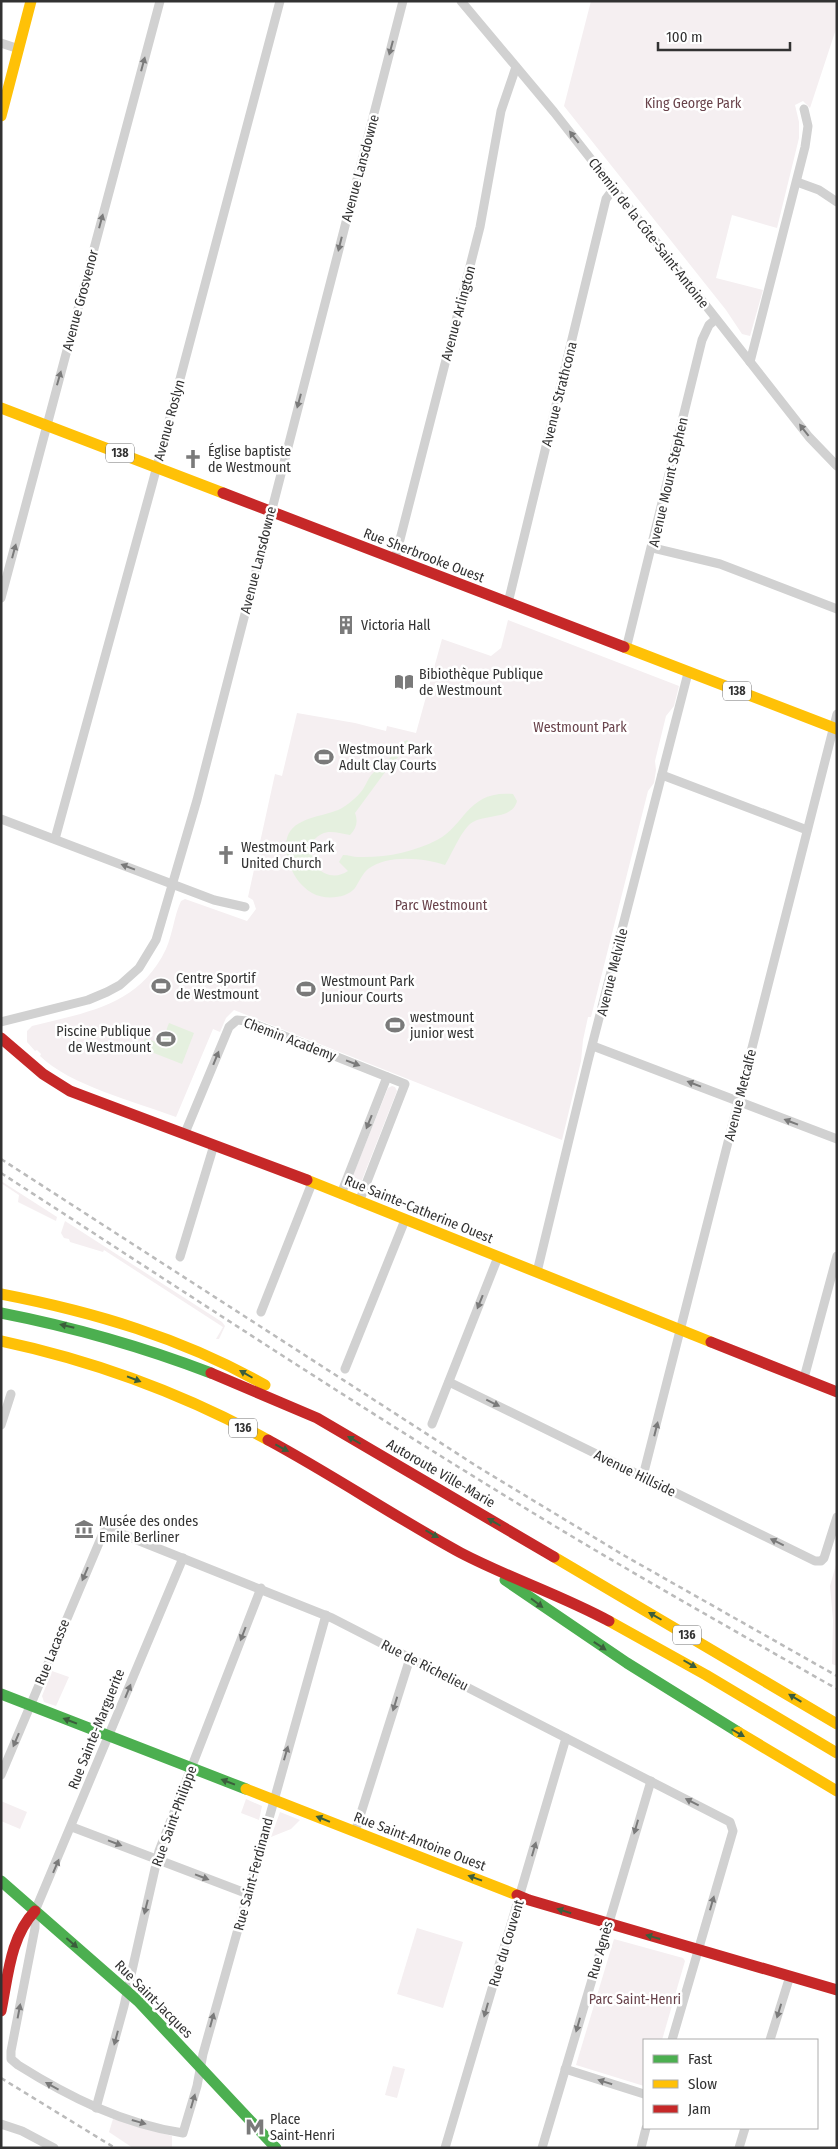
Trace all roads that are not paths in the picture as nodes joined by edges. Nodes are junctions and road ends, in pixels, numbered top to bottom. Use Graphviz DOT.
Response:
graph roads {
  1 [pos="31,1"];
  2 [pos="160,1"];
  3 [pos="280,1"];
  4 [pos="404,1"];
  5 [pos="461,1"];
  6 [pos="1,43"];
  7 [pos="19,49"];
  8 [pos="516,67"];
  9 [pos="804,109"];
  10 [pos="1,116"];
  11 [pos="797,182"];
  12 [pos="614,188"];
  13 [pos="837,202"];
  14 [pos="716,319"];
  15 [pos="750,362"];
  16 [pos="1,408"];
  17 [pos="47,426"];
  18 [pos="837,466"];
  19 [pos="156,468"];
  20 [pos="270,512"];
  21 [pos="653,548"];
  22 [pos="395,559"];
  23 [pos="1,598"];
  24 [pos="508,603"];
  25 [pos="837,610"];
  26 [pos="626,649"];
  27 [pos="688,673"];
  28 [pos="837,714"];
  29 [pos="835,728"];
  30 [pos="662,775"];
  31 [pos="1,819"];
  32 [pos="807,830"];
  33 [pos="55,839"];
  34 [pos="173,884"];
  35 [pos="245,907"];
  36 [pos="1,1022"];
  37 [pos="1,1038"];
  38 [pos="593,1046"];
  39 [pos="387,1077"];
  40 [pos="739,1102"];
  41 [pos="185,1133"];
  42 [pos="837,1139"];
  43 [pos="214,1145"];
  44 [pos="312,1183"];
  45 [pos="341,1194"];
  46 [pos="359,1202"];
  47 [pos="405,1220"];
  48 [pos="837,1256"];
  49 [pos="498,1257"];
  50 [pos="180,1258"];
  51 [pos="537,1272"];
  52 [pos="1,1294"];
  53 [pos="261,1312"];
  54 [pos="1,1313"];
  55 [pos="681,1330"];
  56 [pos="1,1341"];
  57 [pos="345,1369"];
  58 [pos="804,1378"];
  59 [pos="449,1382"];
  60 [pos="837,1392"];
  61 [pos="11,1394"];
  62 [pos="317,1418"];
  63 [pos="432,1424"];
  64 [pos="1,1425"];
  65 [pos="643,1476"];
  66 [pos="837,1518"];
  67 [pos="105,1530"];
  68 [pos="183,1558"];
  69 [pos="486,1565"];
  70 [pos="261,1588"];
  71 [pos="326,1615"];
  72 [pos="410,1658"];
  73 [pos="1,1694"];
  74 [pos="30,1705"];
  75 [pos="837,1724"];
  76 [pos="110,1736"];
  77 [pos="566,1738"];
  78 [pos="837,1753"];
  79 [pos="191,1768"];
  80 [pos="1,1775"];
  81 [pos="651,1781"];
  82 [pos="837,1791"];
  83 [pos="274,1800"];
  84 [pos="72,1826"];
  85 [pos="354,1832"];
  86 [pos="157,1860"];
  87 [pos="1,1881"];
  88 [pos="248,1894"];
  89 [pos="520,1896"];
  90 [pos="36,1911"];
  91 [pos="608,1924"];
  92 [pos="699,1950"];
  93 [pos="790,1976"];
  94 [pos="837,1990"];
  95 [pos="127,1991"];
  96 [pos="1,2010"];
  97 [pos="672,2039"];
  98 [pos="770,2039"];
  99 [pos="200,2068"];
  100 [pos="565,2069"];
  101 [pos="643,2094"];
  102 [pos="96,2108"];
  103 [pos="1,2124"];
  104 [pos="646,2129"];
  105 [pos="745,2129"];
  106 [pos="54,2148"];
  107 [pos="276,2148"];
  108 [pos="445,2148"];
  109 [pos="542,2148"];
  110 [pos="641,2148"];
  111 [pos="739,2148"];
  1 -- 7 [label="main road"];
  17 -- 2 [label="street, Avenue Grosvenor, one-way"];
  3 -- 19 [label="street, Avenue Roslyn"];
  4 -- 20 [label="street, Avenue Lansdowne, one-way"];
  5 -- 8 [label="street, Chemin de la Côte-Saint-Antoine"];
  6 -- 7 [label="street"];
  7 -- 10 [label="main road"];
  12 -- 8 [label="street, Chemin de la Côte-Saint-Antoine, one-way"];
  8 -- 22 [label="street, Avenue Arlington"];
  9 -- 11 [label="street"];
  11 -- 13 [label="street"];
  11 -- 15 [label="street"];
  12 -- 14 [label="street, Chemin de la Côte-Saint-Antoine"];
  12 -- 24 [label="street, Avenue Strathcona"];
  14 -- 15 [label="street, Chemin de la Côte-Saint-Antoine"];
  14 -- 21 [label="street, Avenue Mount Stephen"];
  18 -- 15 [label="street, Chemin de la Côte-Saint-Antoine, one-way"];
  16 -- 17 [label="main road, Rue Sherbrooke Ouest / 138"];
  17 -- 19 [label="main road, Rue Sherbrooke Ouest / 138"];
  23 -- 17 [label="street, Avenue Grosvenor, one-way"];
  19 -- 20 [label="main road, Rue Sherbrooke Ouest / 138"];
  19 -- 33 [label="street, Avenue Roslyn"];
  20 -- 22 [label="main road, Rue Sherbrooke Ouest / 138"];
  20 -- 34 [label="street, Avenue Lansdowne"];
  21 -- 25 [label="street"];
  21 -- 26 [label="street, Avenue Mount Stephen"];
  22 -- 24 [label="main road, Rue Sherbrooke Ouest / 138"];
  24 -- 26 [label="main road, Rue Sherbrooke Ouest / 138"];
  26 -- 27 [label="main road, Rue Sherbrooke Ouest / 138"];
  27 -- 29 [label="main road, Rue Sherbrooke Ouest / 138"];
  27 -- 30 [label="street, Avenue Melville"];
  28 -- 29 [label="street, Avenue Metcalfe"];
  29 -- 32 [label="street, Avenue Metcalfe"];
  30 -- 32 [label="street"];
  30 -- 38 [label="street, Avenue Melville"];
  31 -- 33 [label="street"];
  32 -- 40 [label="street, Avenue Metcalfe"];
  34 -- 33 [label="street, one-way"];
  34 -- 35 [label="street"];
  34 -- 36 [label="street, Avenue Lansdowne"];
  37 -- 41 [label="main road, Rue Sainte-Catherine Ouest"];
  40 -- 38 [label="street, one-way"];
  38 -- 51 [label="street, Avenue Melville"];
  41 -- 39 [label="street, Chemin Academy, one-way"];
  39 -- 45 [label="street, one-way"];
  39 -- 46 [label="street, Chemin Academy"];
  42 -- 40 [label="street, one-way"];
  40 -- 55 [label="street, Avenue Metcalfe"];
  41 -- 43 [label="main road, Rue Sainte-Catherine Ouest"];
  43 -- 44 [label="main road, Rue Sainte-Catherine Ouest"];
  43 -- 50 [label="street"];
  44 -- 45 [label="main road, Rue Sainte-Catherine Ouest"];
  44 -- 53 [label="street"];
  45 -- 46 [label="main road, Rue Sainte-Catherine Ouest"];
  46 -- 47 [label="main road, Rue Sainte-Catherine Ouest"];
  47 -- 49 [label="main road, Rue Sainte-Catherine Ouest"];
  47 -- 57 [label="street"];
  48 -- 58 [label="street"];
  49 -- 51 [label="main road, Rue Sainte-Catherine Ouest"];
  49 -- 59 [label="street, one-way"];
  51 -- 55 [label="main road, Rue Sainte-Catherine Ouest"];
  62 -- 52 [label="main road, one-way"];
  62 -- 54 [label="main road, Autoroute Ville-Marie / 136, one-way"];
  55 -- 58 [label="main road, Rue Sainte-Catherine Ouest"];
  65 -- 55 [label="street, Avenue Metcalfe, one-way"];
  56 -- 69 [label="main road, 136, one-way"];
  58 -- 60 [label="main road, Rue Sainte-Catherine Ouest"];
  59 -- 63 [label="street"];
  59 -- 65 [label="street, Avenue Hillside, one-way"];
  61 -- 64 [label="street"];
  75 -- 62 [label="main road, Autoroute Ville-Marie / 136, one-way"];
  66 -- 65 [label="street, Avenue Hillside, one-way"];
  67 -- 68 [label="street, Rue de Richelieu"];
  67 -- 74 [label="street, Rue Lacasse, one-way"];
  68 -- 70 [label="street, Rue de Richelieu"];
  76 -- 68 [label="street, Rue Sainte-Marguerite, one-way"];
  69 -- 78 [label="main road, 136, one-way"];
  69 -- 82 [label="main road, one-way"];
  70 -- 71 [label="street, Rue de Richelieu"];
  70 -- 79 [label="street, Rue Saint-Philippe, one-way"];
  71 -- 72 [label="street, Rue de Richelieu"];
  83 -- 71 [label="street, Rue Saint-Ferdinand, one-way"];
  72 -- 77 [label="street, Rue de Richelieu"];
  72 -- 85 [label="street, one-way"];
  73 -- 74 [label="main road, Rue Saint-Antoine Ouest"];
  76 -- 74 [label="main road, Rue Saint-Antoine Ouest, one-way"];
  74 -- 80 [label="street, Rue Lacasse, one-way"];
  76 -- 79 [label="main road, Rue Saint-Antoine Ouest"];
  76 -- 84 [label="street, Rue Sainte-Marguerite"];
  77 -- 81 [label="street, Rue de Richelieu"];
  89 -- 77 [label="street, Rue du Couvent, one-way"];
  83 -- 79 [label="main road, Rue Saint-Antoine Ouest, one-way"];
  79 -- 86 [label="street, Rue Saint-Philippe"];
  81 -- 91 [label="street, Rue Agnès, one-way"];
  92 -- 81 [label="street, Rue de Richelieu, one-way"];
  85 -- 83 [label="main road, Rue Saint-Antoine Ouest, one-way"];
  83 -- 88 [label="street, Rue Saint-Ferdinand"];
  84 -- 86 [label="street, one-way"];
  90 -- 84 [label="street, Rue Sainte-Marguerite, one-way"];
  89 -- 85 [label="main road, Rue Saint-Antoine Ouest, one-way"];
  86 -- 88 [label="street, one-way"];
  86 -- 95 [label="street, Rue Saint-Philippe, one-way"];
  87 -- 90 [label="main road, Rue Saint-Jacques"];
  99 -- 88 [label="street, Rue Saint-Ferdinand, one-way"];
  91 -- 89 [label="main road, Rue Saint-Antoine Ouest, one-way"];
  89 -- 108 [label="street, Rue du Couvent, one-way"];
  90 -- 95 [label="main road, Rue Saint-Jacques, one-way"];
  90 -- 96 [label="main road, Rue Sainte-Marguerite"];
  102 -- 90 [label="street, Rue Sainte-Marguerite, one-way"];
  92 -- 91 [label="main road, Rue Saint-Antoine Ouest, one-way"];
  91 -- 100 [label="street, Rue Agnès, one-way"];
  92 -- 93 [label="main road, Rue Saint-Antoine Ouest"];
  92 -- 97 [label="street"];
  93 -- 94 [label="main road, Rue Saint-Antoine Ouest"];
  93 -- 98 [label="street, one-way"];
  95 -- 99 [label="main road, Rue Saint-Jacques"];
  95 -- 102 [label="street, Rue Saint-Philippe, one-way"];
  102 -- 99 [label="street, Rue Saint-Ferdinand, one-way"];
  99 -- 107 [label="main road, Rue Saint-Jacques"];
  101 -- 100 [label="street, one-way"];
  100 -- 109 [label="street, Rue Agnès"];
  103 -- 106 [label="street"];
  104 -- 110 [label="street"];
  105 -- 111 [label="street"];
}
